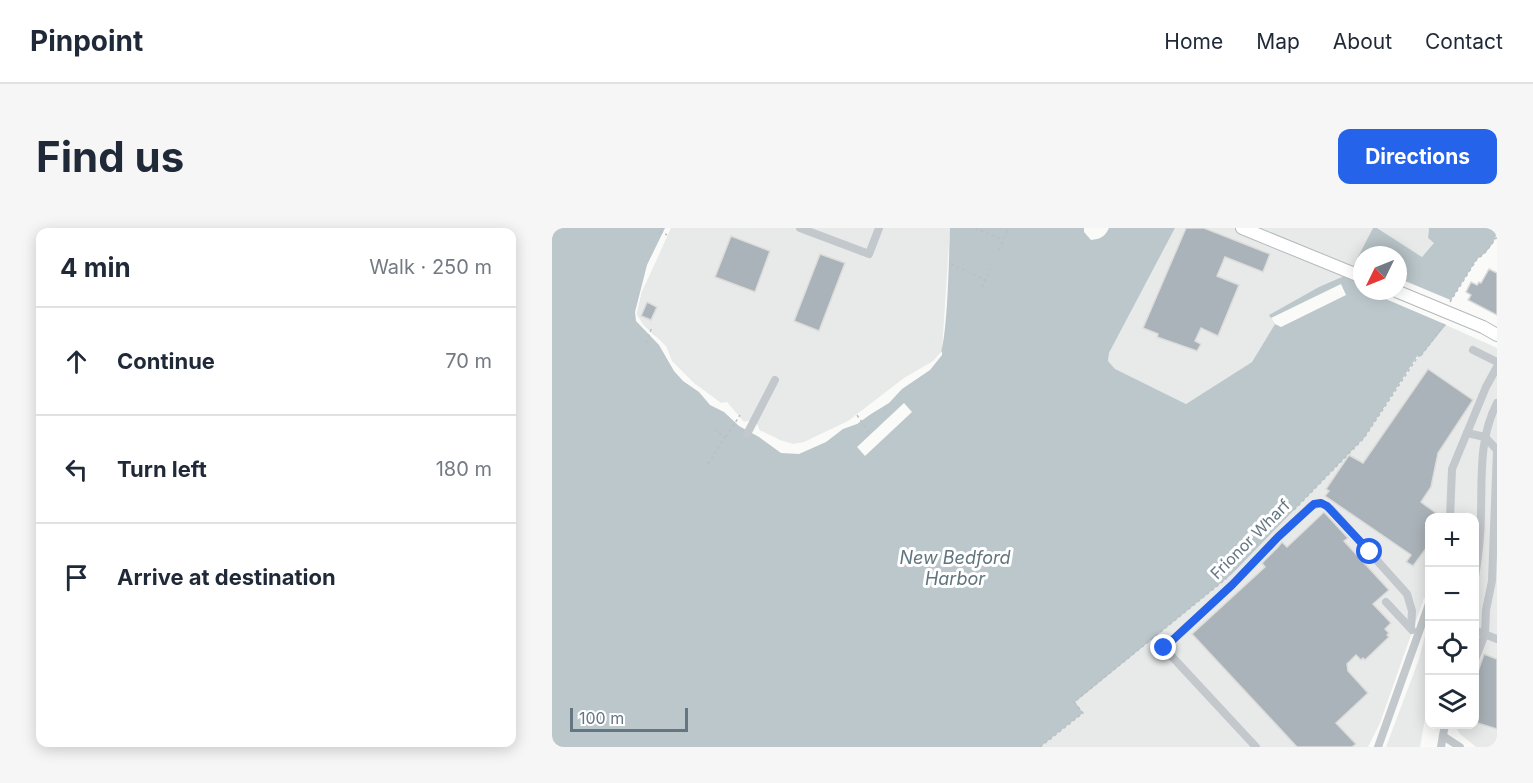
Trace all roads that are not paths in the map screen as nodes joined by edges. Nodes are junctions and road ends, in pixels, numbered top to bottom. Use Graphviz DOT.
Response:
graph roads {
  1 [pos="800,228"];
  2 [pos="879,228"];
  3 [pos="1242,228"];
  4 [pos="1353,273"];
  5 [pos="1407,296"];
  6 [pos="1483,327"];
  7 [pos="1497,330"];
  8 [pos="1497,335"];
  9 [pos="1473,350"];
  10 [pos="1497,365"];
  11 [pos="775,380"];
  12 [pos="1497,403"];
  13 [pos="747,434"];
  14 [pos="1467,434"];
  15 [pos="1485,437"];
  16 [pos="1497,450"];
  17 [pos="1450,513"];
  18 [pos="1495,561"];
  19 [pos="1476,567"];
  20 [pos="1386,602"];
  21 [pos="1412,611"];
  22 [pos="1425,612"];
  23 [pos="1410,628"];
  24 [pos="1479,632"];
  25 [pos="1485,634"];
  26 [pos="1418,636"];
  27 [pos="1497,639"];
  28 [pos="1479,649"];
  29 [pos="1444,729"];
  30 [pos="1443,736"];
  31 [pos="1256,747"];
  32 [pos="1378,747"];
  33 [pos="1441,747"];
  34 [pos="1460,747"];
  1 -- 2 [label="street"];
  3 -- 4 [label="highway"];
  5 -- 6 [label="highway, bridge"];
  6 -- 7 [label="highway"];
  6 -- 8 [label="highway"];
  9 -- 10 [label="street"];
  10 -- 14 [label="street"];
  11 -- 13 [label="street"];
  12 -- 15 [label="street"];
  14 -- 15 [label="street"];
  14 -- 17 [label="street"];
  15 -- 16 [label="street"];
  15 -- 19 [label="street"];
  16 -- 18 [label="street"];
  18 -- 25 [label="street"];
  20 -- 23 [label="street"];
  21 -- 22 [label="street"];
  21 -- 23 [label="street"];
  21 -- 31 [label="street"];
  22 -- 26 [label="street"];
  23 -- 26 [label="street"];
  24 -- 25 [label="street"];
  25 -- 27 [label="street"];
  25 -- 28 [label="street"];
  26 -- 32 [label="street"];
  29 -- 30 [label="street"];
  30 -- 33 [label="street"];
  30 -- 34 [label="street"];
}
